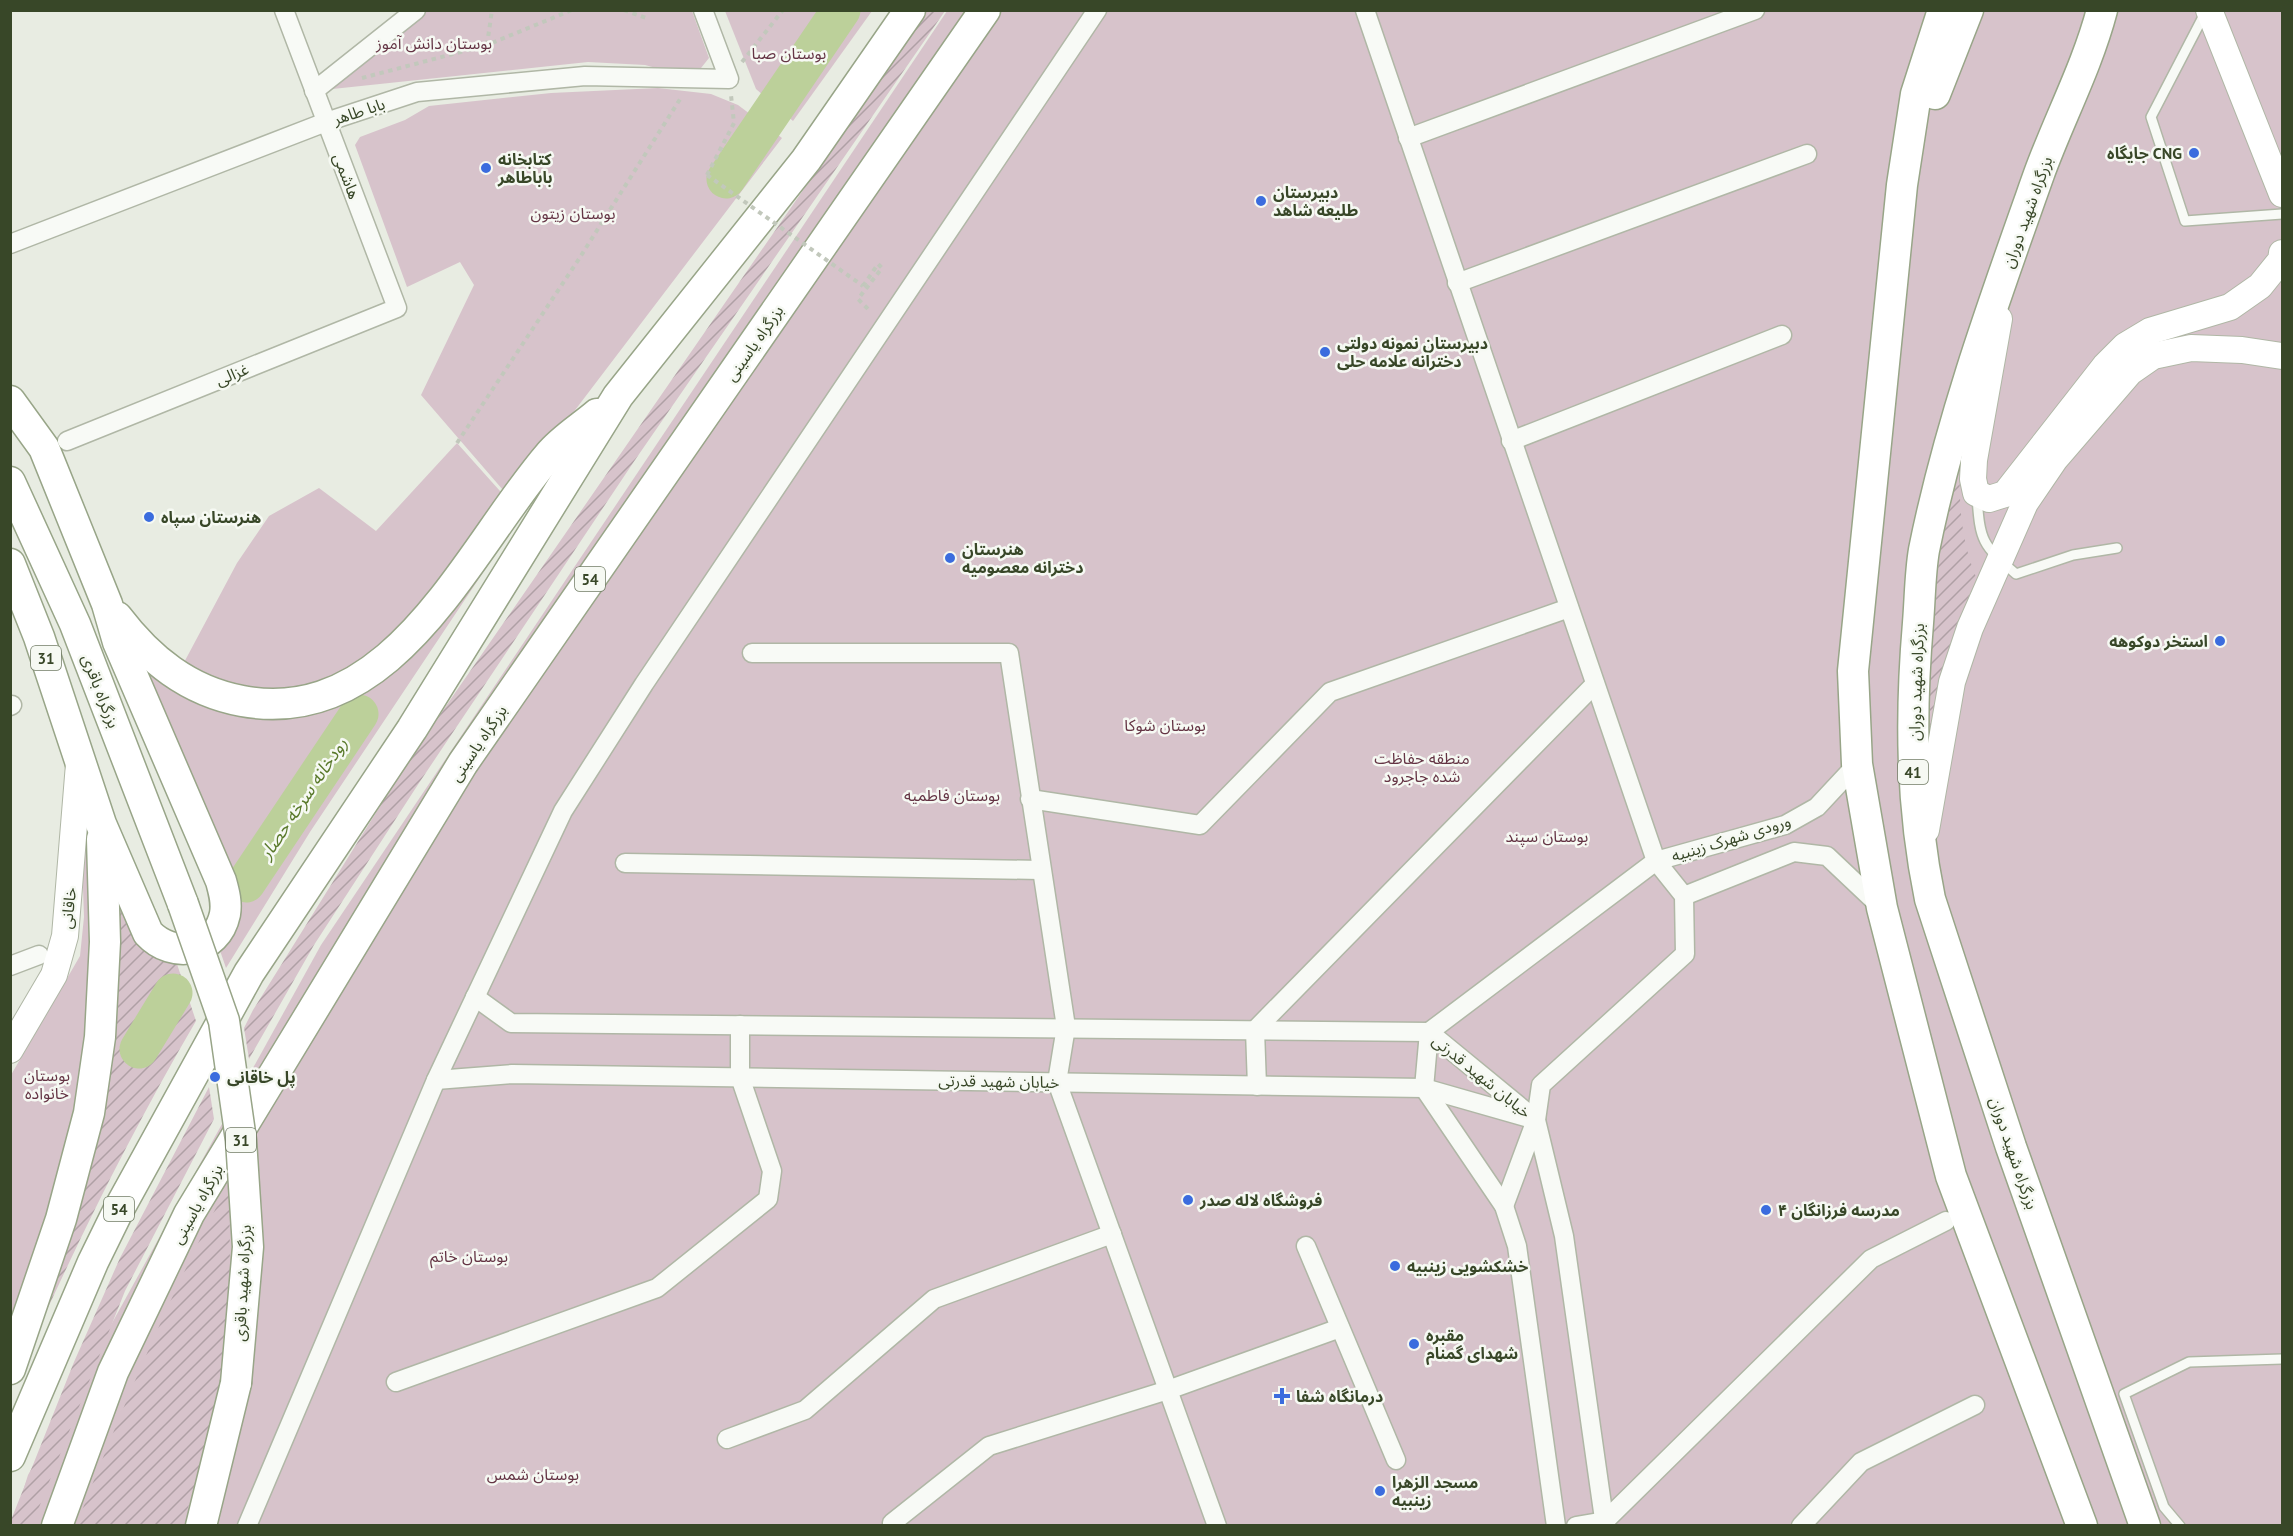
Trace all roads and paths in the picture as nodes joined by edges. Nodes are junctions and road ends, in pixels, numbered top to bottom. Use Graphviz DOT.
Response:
graph roads {
  1 [pos="284,10"];
  2 [pos="416,10"];
  3 [pos="492,10"];
  4 [pos="572,10"];
  5 [pos="624,10"];
  6 [pos="703,10"];
  7 [pos="783,10"];
  8 [pos="910,10"];
  9 [pos="985,10"];
  10 [pos="1096,10"];
  11 [pos="1365,10"];
  12 [pos="1755,10"];
  13 [pos="1944,10"];
  14 [pos="1968,10"];
  15 [pos="2080,10"];
  16 [pos="2102,10"];
  17 [pos="2207,10"];
  18 [pos="646,18"];
  19 [pos="487,45"];
  20 [pos="693,78"];
  21 [pos="729,79"];
  22 [pos="356,80"];
  23 [pos="314,90"];
  24 [pos="326,122"];
  25 [pos="1408,138"];
  26 [pos="1807,154"];
  27 [pos="2040,172"];
  28 [pos="1902,184"];
  29 [pos="2283,194"];
  30 [pos="2283,214"];
  31 [pos="10,244"];
  32 [pos="2283,253"];
  33 [pos="2009,262"];
  34 [pos="1457,283"];
  35 [pos="858,299"];
  36 [pos="397,308"];
  37 [pos="1782,335"];
  38 [pos="2283,356"];
  39 [pos="618,396"];
  40 [pos="10,401"];
  41 [pos="67,441"];
  42 [pos="1511,441"];
  43 [pos="457,442"];
  44 [pos="10,482"];
  45 [pos="1976,493"];
  46 [pos="2116,548"];
  47 [pos="2000,560"];
  48 [pos="10,564"];
  49 [pos="107,604"];
  50 [pos="1569,608"];
  51 [pos="752,653"];
  52 [pos="1595,684"];
  53 [pos="79,752"];
  54 [pos="1857,764"];
  55 [pos="1030,799"];
  56 [pos="102,824"];
  57 [pos="1922,857"];
  58 [pos="1656,861"];
  59 [pos="624,863"];
  60 [pos="1040,870"];
  61 [pos="1684,896"];
  62 [pos="183,904"];
  63 [pos="1882,908"];
  64 [pos="39,955"];
  65 [pos="10,966"];
  66 [pos="475,997"];
  67 [pos="740,1024"];
  68 [pos="1066,1027"];
  69 [pos="1255,1030"];
  70 [pos="1429,1032"];
  71 [pos="10,1050"];
  72 [pos="740,1077"];
  73 [pos="436,1080"];
  74 [pos="1057,1082"];
  75 [pos="1257,1086"];
  76 [pos="1424,1088"];
  77 [pos="1536,1120"];
  78 [pos="1504,1206"];
  79 [pos="1946,1221"];
  80 [pos="1112,1234"];
  81 [pos="1306,1246"];
  82 [pos="1340,1328"];
  83 [pos="2283,1359"];
  84 [pos="10,1369"];
  85 [pos="396,1382"];
  86 [pos="1168,1390"];
  87 [pos="1975,1405"];
  88 [pos="727,1439"];
  89 [pos="10,1456"];
  90 [pos="1396,1460"];
  91 [pos="892,1523"];
  92 [pos="1605,1523"];
  93 [pos="57,1526"];
  94 [pos="201,1526"];
  95 [pos="247,1526"];
  96 [pos="1217,1526"];
  97 [pos="1556,1526"];
  98 [pos="1576,1526"];
  99 [pos="1802,1526"];
  100 [pos="2082,1526"];
  101 [pos="2145,1526"];
  102 [pos="2180,1526"];
  1 -- 23 [label="street, هاشمی"];
  2 -- 23 [label="street"];
  3 -- 19 [label="path"];
  4 -- 19 [label="path"];
  5 -- 18 [label="path"];
  6 -- 21 [label="street"];
  7 -- 21 [label="path"];
  8 -- 39 [label="highway, 54"];
  9 -- 93 [label="highway, بزرگراه یاسینی / 54"];
  10 -- 66 [label="street"];
  11 -- 25 [label="street"];
  12 -- 25 [label="street"];
  13 -- 28 [label="highway"];
  14 -- 28 [label="highway"];
  15 -- 27 [label="highway"];
  16 -- 27 [label="highway, بزرگراه شهید دوران / 41"];
  17 -- 29 [label="main road"];
  17 -- 30 [label="lane"];
  19 -- 22 [label="path"];
  20 -- 21 [label="street, بابا طاهر"];
  20 -- 24 [label="street, بابا طاهر"];
  20 -- 43 [label="path"];
  21 -- 35 [label="path, bridge"];
  23 -- 24 [label="street, هاشمی"];
  24 -- 31 [label="street, بابا طاهر"];
  24 -- 36 [label="street, هاشمی"];
  25 -- 34 [label="street"];
  26 -- 34 [label="street"];
  27 -- 33 [label="highway, بزرگراه شهید دوران / 41"];
  28 -- 54 [label="highway"];
  32 -- 45 [label="main road"];
  33 -- 45 [label="main road"];
  33 -- 57 [label="highway, بزرگراه شهید دوران / 41"];
  34 -- 42 [label="street"];
  36 -- 41 [label="street, غزالی"];
  37 -- 42 [label="street"];
  38 -- 47 [label="main road"];
  39 -- 49 [label="highway"];
  39 -- 89 [label="highway, 54"];
  40 -- 49 [label="highway"];
  42 -- 50 [label="street"];
  44 -- 62 [label="highway, بزرگراه باقری / 31"];
  45 -- 47 [label="lane"];
  46 -- 47 [label="lane"];
  47 -- 57 [label="main road"];
  48 -- 53 [label="highway, 31"];
  49 -- 56 [label="highway"];
  50 -- 52 [label="street"];
  50 -- 55 [label="street"];
  51 -- 55 [label="street"];
  52 -- 58 [label="street"];
  52 -- 69 [label="street"];
  53 -- 56 [label="highway, 31"];
  53 -- 71 [label="main road, خاقانی"];
  54 -- 58 [label="street, ورودی شهرک زینبیه"];
  54 -- 63 [label="highway"];
  55 -- 60 [label="street"];
  56 -- 84 [label="highway"];
  57 -- 101 [label="highway, بزرگراه شهید دوران / 41"];
  58 -- 61 [label="street"];
  58 -- 70 [label="street"];
  59 -- 60 [label="street"];
  60 -- 68 [label="street"];
  61 -- 63 [label="street"];
  61 -- 77 [label="street"];
  62 -- 94 [label="highway, بزرگراه شهید باقری / 31, bridge"];
  63 -- 100 [label="highway"];
  64 -- 65 [label="street"];
  66 -- 67 [label="street, خیابان شهید قدرتی"];
  66 -- 73 [label="street"];
  67 -- 68 [label="street, خیابان شهید قدرتی"];
  67 -- 72 [label="street"];
  68 -- 69 [label="street, خیابان شهید قدرتی"];
  68 -- 74 [label="street"];
  69 -- 70 [label="street, خیابان شهید قدرتی"];
  69 -- 75 [label="street"];
  70 -- 76 [label="street"];
  70 -- 77 [label="street, خیابان شهید قدرتی"];
  72 -- 73 [label="street, خیابان شهید قدرتی"];
  72 -- 74 [label="street, خیابان شهید قدرتی"];
  72 -- 85 [label="street"];
  73 -- 95 [label="street"];
  74 -- 75 [label="street, خیابان شهید قدرتی"];
  74 -- 80 [label="street"];
  75 -- 76 [label="street, خیابان شهید قدرتی"];
  76 -- 77 [label="street, خیابان شهید قدرتی"];
  76 -- 78 [label="street"];
  77 -- 78 [label="street"];
  77 -- 92 [label="street"];
  78 -- 97 [label="street"];
  79 -- 92 [label="street"];
  80 -- 86 [label="street"];
  80 -- 88 [label="street"];
  81 -- 82 [label="street"];
  82 -- 86 [label="street"];
  82 -- 90 [label="street"];
  83 -- 102 [label="lane"];
  86 -- 91 [label="street"];
  86 -- 96 [label="street"];
  87 -- 99 [label="street"];
  92 -- 98 [label="street"];
}
